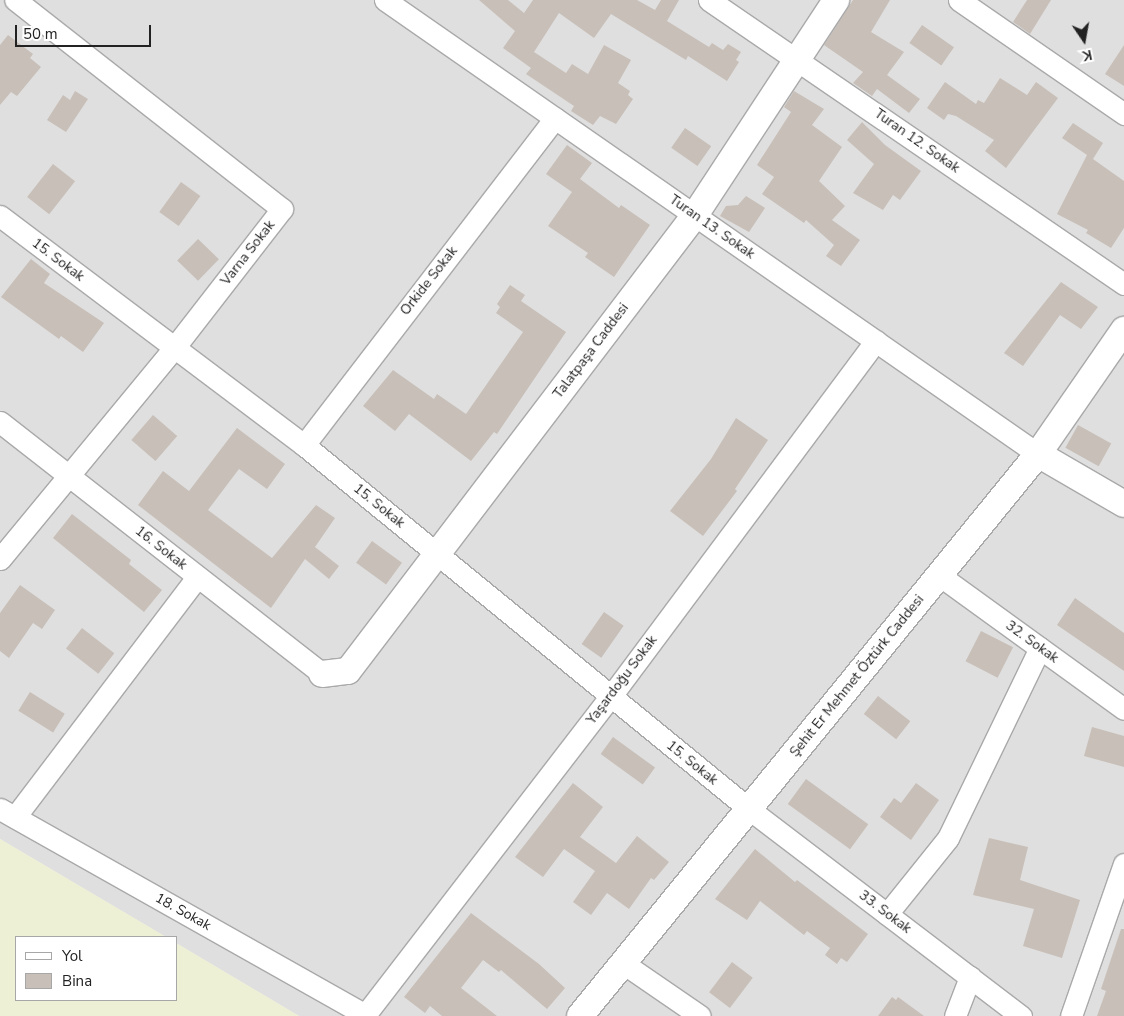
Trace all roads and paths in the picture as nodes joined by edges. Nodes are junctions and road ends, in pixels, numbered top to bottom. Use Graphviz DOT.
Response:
graph roads {
  1 [pos="13,0"];
  2 [pos="385,0"];
  3 [pos="709,0"];
  4 [pos="836,0"];
  5 [pos="959,0"];
  6 [pos="0,10"];
  7 [pos="797,59"];
  8 [pos="1124,114"];
  9 [pos="555,118"];
  10 [pos="695,215"];
  11 [pos="0,216"];
  12 [pos="1124,284"];
  13 [pos="1124,330"];
  14 [pos="876,341"];
  15 [pos="174,348"];
  16 [pos="0,422"];
  17 [pos="304,445"];
  18 [pos="1038,454"];
  19 [pos="68,475"];
  20 [pos="1124,504"];
  21 [pos="437,554"];
  22 [pos="0,559"];
  23 [pos="939,576"];
  24 [pos="197,577"];
  25 [pos="1040,648"];
  26 [pos="322,674"];
  27 [pos="611,696"];
  28 [pos="1124,709"];
  29 [pos="748,809"];
  30 [pos="7,813"];
  31 [pos="1124,864"];
  32 [pos="887,914"];
  33 [pos="623,962"];
  34 [pos="970,977"];
  35 [pos="366,1016"];
  36 [pos="580,1016"];
  37 [pos="700,1016"];
  38 [pos="955,1016"];
  39 [pos="1021,1016"];
  40 [pos="1071,1016"];
  1 -- 6 [label="street"];
  1 -- 15 [label="street, Varna Sokak"];
  2 -- 9 [label="street, Turan 13. Sokak"];
  3 -- 7 [label="street, Turan 12. Sokak"];
  4 -- 7 [label="street, Talatpaşa Caddesi"];
  5 -- 8 [label="street"];
  7 -- 10 [label="street, Talatpaşa Caddesi"];
  7 -- 12 [label="street, Turan 12. Sokak"];
  9 -- 10 [label="street, Turan 13. Sokak"];
  9 -- 17 [label="street, Orkide Sokak"];
  10 -- 14 [label="street, Turan 13. Sokak"];
  10 -- 21 [label="street, Talatpaşa Caddesi"];
  11 -- 15 [label="street, 15. Sokak"];
  13 -- 18 [label="street, Şehit Er Mehmet Öztürk Caddesi"];
  14 -- 18 [label="street, Turan 13. Sokak"];
  14 -- 27 [label="street, Yaşardoğu Sokak"];
  15 -- 17 [label="street, 15. Sokak"];
  15 -- 19 [label="street, Varna Sokak"];
  16 -- 19 [label="street, 16. Sokak"];
  17 -- 21 [label="street, 15. Sokak"];
  18 -- 20 [label="street"];
  18 -- 23 [label="street, Şehit Er Mehmet Öztürk Caddesi"];
  19 -- 22 [label="street, Varna Sokak"];
  19 -- 24 [label="street, 16. Sokak"];
  21 -- 26 [label="street, Talatpaşa Caddesi"];
  21 -- 27 [label="street, 15. Sokak"];
  23 -- 25 [label="street, 32. Sokak"];
  23 -- 29 [label="street, Şehit Er Mehmet Öztürk Caddesi"];
  24 -- 26 [label="street, 16. Sokak"];
  24 -- 30 [label="street"];
  25 -- 28 [label="street, 32. Sokak"];
  25 -- 32 [label="street"];
  27 -- 29 [label="street, 15. Sokak"];
  27 -- 35 [label="street, Yaşardoğu Sokak"];
  29 -- 32 [label="street, 33. Sokak"];
  29 -- 33 [label="street, Şehit Er Mehmet Öztürk Caddesi"];
  30 -- 35 [label="street, 18. Sokak"];
  31 -- 40 [label="street"];
  32 -- 34 [label="street, 33. Sokak"];
  33 -- 36 [label="street, Şehit Er Mehmet Öztürk Caddesi"];
  33 -- 37 [label="street"];
  34 -- 38 [label="street"];
  34 -- 39 [label="street, 33. Sokak"];
}
